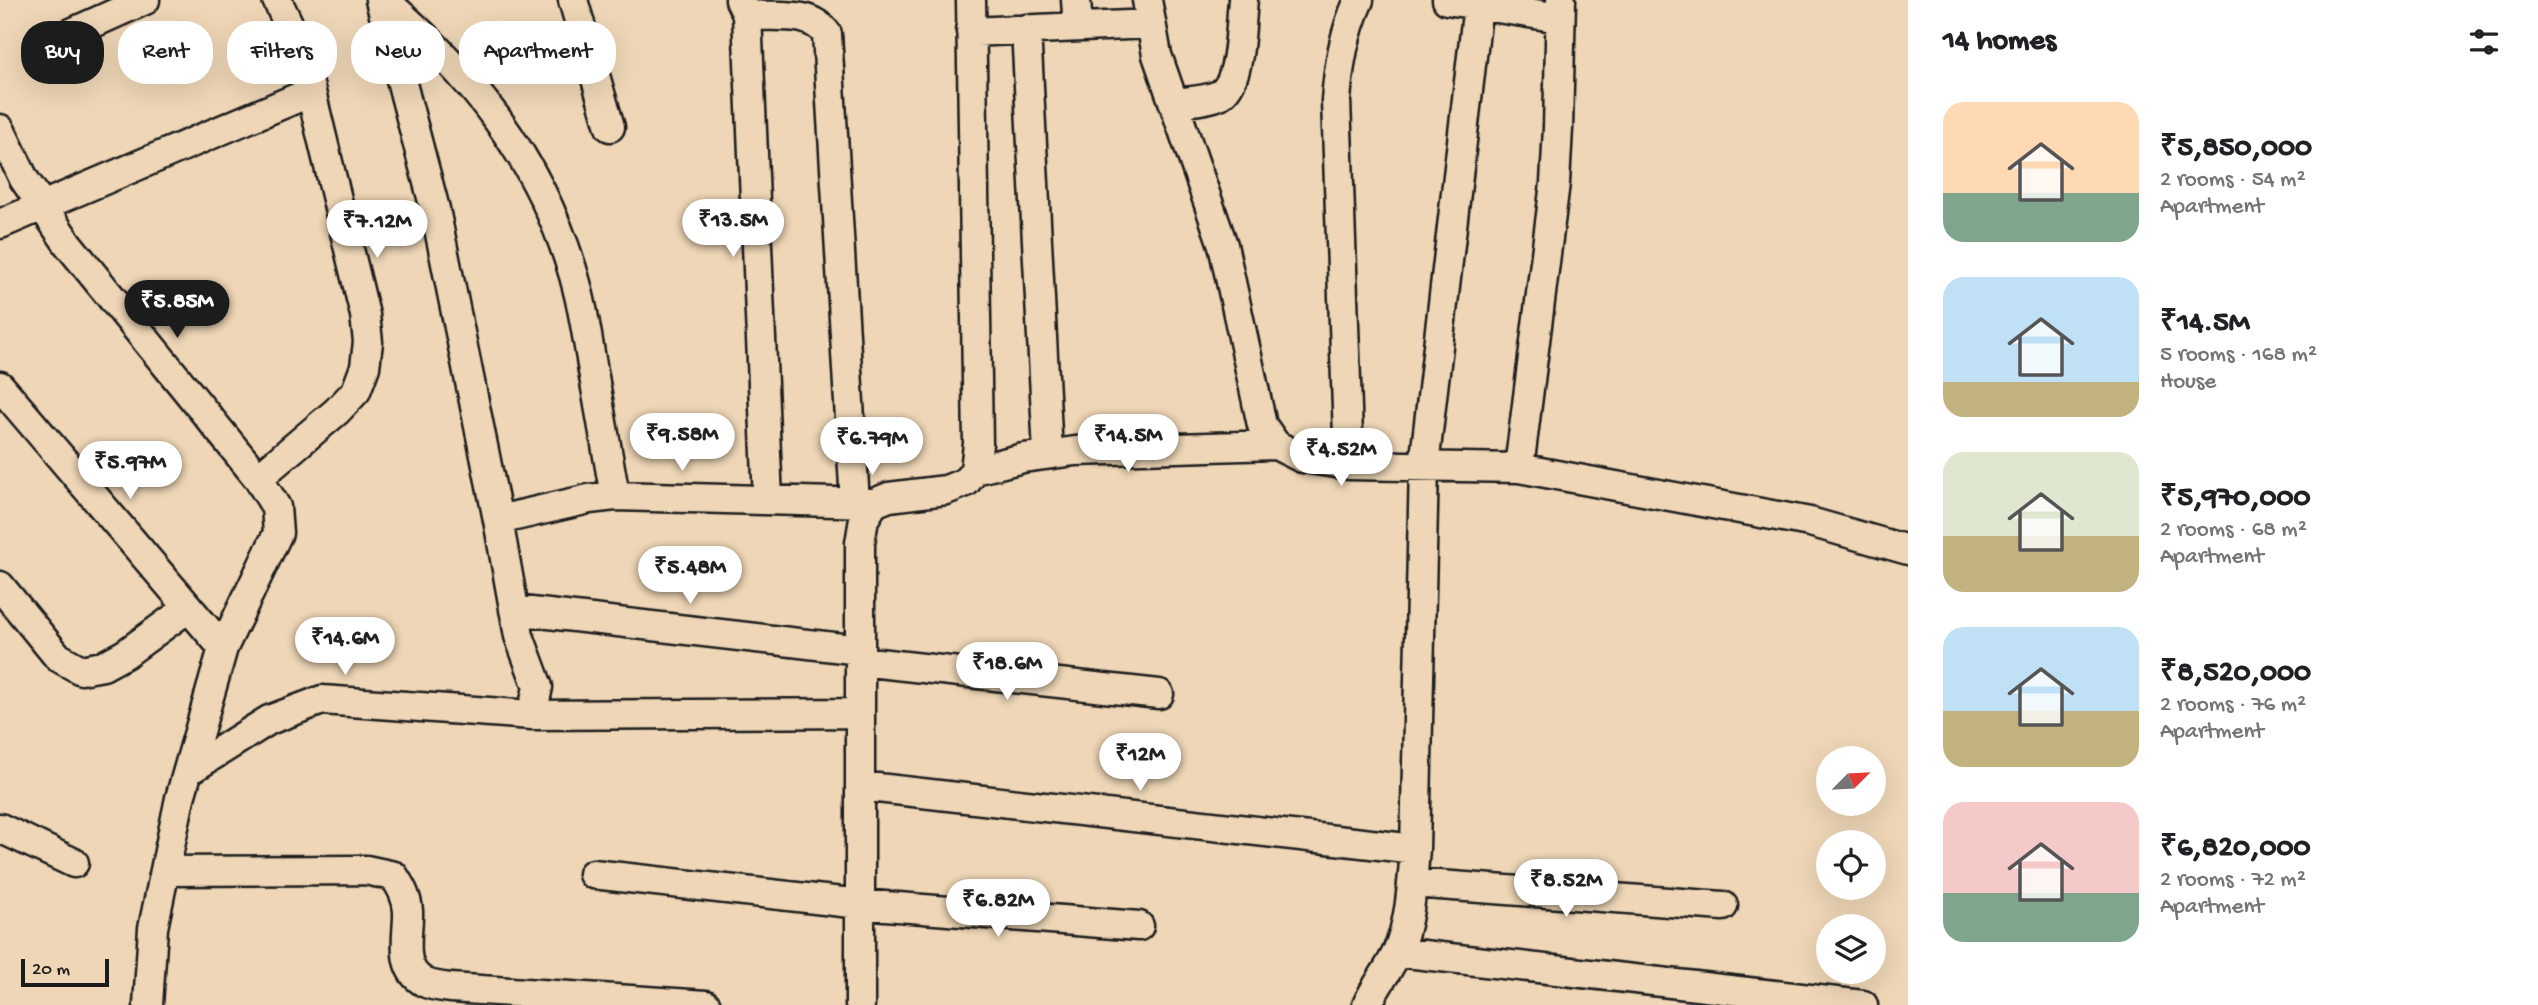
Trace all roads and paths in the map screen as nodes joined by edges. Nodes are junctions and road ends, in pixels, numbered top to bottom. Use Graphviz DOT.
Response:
graph roads {
  1 [pos="145,0"];
  2 [pos="277,0"];
  3 [pos="382,0"];
  4 [pos="573,0"];
  5 [pos="971,0"];
  6 [pos="1243,0"];
  7 [pos="1359,0"];
  8 [pos="1459,2"];
  9 [pos="744,7"];
  10 [pos="1560,9"];
  11 [pos="1149,12"];
  12 [pos="1077,13"];
  13 [pos="98,21"];
  14 [pos="1026,29"];
  15 [pos="971,32"];
  16 [pos="311,92"];
  17 [pos="1174,103"];
  18 [pos="610,127"];
  19 [pos="0,129"];
  20 [pos="42,208"];
  21 [pos="0,224"];
  22 [pos="0,386"];
  23 [pos="1276,445"];
  24 [pos="1048,453"];
  25 [pos="1349,465"];
  26 [pos="1424,466"];
  27 [pos="1519,468"];
  28 [pos="975,470"];
  29 [pos="258,478"];
  30 [pos="615,496"];
  31 [pos="768,500"];
  32 [pos="864,503"];
  33 [pos="498,520"];
  34 [pos="1908,550"];
  35 [pos="6,603"];
  36 [pos="188,608"];
  37 [pos="514,610"];
  38 [pos="223,648"];
  39 [pos="860,655"];
  40 [pos="1159,694"];
  41 [pos="860,713"];
  42 [pos="532,715"];
  43 [pos="188,771"];
  44 [pos="860,786"];
  45 [pos="0,828"];
  46 [pos="1415,849"];
  47 [pos="74,863"];
  48 [pos="165,871"];
  49 [pos="593,874"];
  50 [pos="1412,883"];
  51 [pos="860,904"];
  52 [pos="1723,906"];
  53 [pos="1139,926"];
  54 [pos="1397,952"];
  55 [pos="148,1005"];
  56 [pos="706,1005"];
  57 [pos="860,1005"];
  58 [pos="1367,1005"];
  59 [pos="1863,1005"];
  1 -- 13 [label="street"];
  2 -- 16 [label="street"];
  3 -- 30 [label="street"];
  3 -- 33 [label="street"];
  4 -- 18 [label="street"];
  5 -- 15 [label="street"];
  6 -- 17 [label="street"];
  7 -- 25 [label="street"];
  8 -- 10 [label="street"];
  8 -- 26 [label="street"];
  9 -- 31 [label="street"];
  9 -- 32 [label="street"];
  10 -- 27 [label="street"];
  11 -- 12 [label="street"];
  11 -- 17 [label="street"];
  12 -- 14 [label="street"];
  14 -- 15 [label="street"];
  14 -- 24 [label="street"];
  15 -- 28 [label="street"];
  16 -- 20 [label="street"];
  16 -- 29 [label="street"];
  17 -- 23 [label="street"];
  19 -- 20 [label="street"];
  20 -- 21 [label="street"];
  20 -- 29 [label="street"];
  22 -- 36 [label="street"];
  23 -- 24 [label="street"];
  23 -- 25 [label="street"];
  24 -- 28 [label="street"];
  25 -- 26 [label="street"];
  26 -- 27 [label="street"];
  26 -- 46 [label="street"];
  27 -- 34 [label="street"];
  28 -- 32 [label="street"];
  29 -- 38 [label="street"];
  30 -- 31 [label="street"];
  30 -- 33 [label="street"];
  31 -- 32 [label="street"];
  32 -- 39 [label="street"];
  33 -- 37 [label="street"];
  35 -- 36 [label="street"];
  36 -- 38 [label="street"];
  37 -- 39 [label="street"];
  37 -- 42 [label="street"];
  38 -- 43 [label="street"];
  39 -- 40 [label="street"];
  39 -- 41 [label="street"];
  41 -- 42 [label="street"];
  41 -- 44 [label="street"];
  42 -- 43 [label="street"];
  43 -- 48 [label="street"];
  44 -- 46 [label="street"];
  44 -- 51 [label="street"];
  45 -- 47 [label="street"];
  46 -- 50 [label="street"];
  48 -- 55 [label="street"];
  48 -- 56 [label="street"];
  49 -- 51 [label="street"];
  50 -- 52 [label="street"];
  50 -- 54 [label="street"];
  51 -- 53 [label="street"];
  51 -- 57 [label="street"];
  54 -- 58 [label="street"];
  54 -- 59 [label="street"];
}
